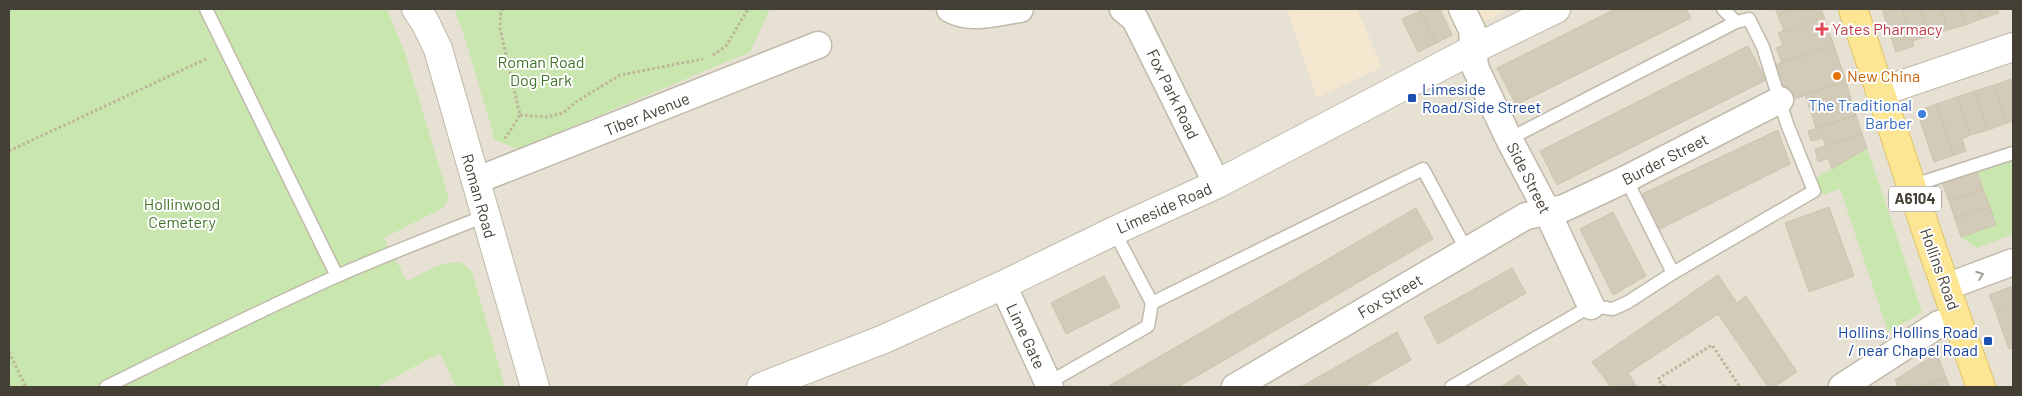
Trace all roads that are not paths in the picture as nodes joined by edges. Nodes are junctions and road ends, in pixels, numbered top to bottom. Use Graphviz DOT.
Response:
graph roads {
  1 [pos="206,9"];
  2 [pos="416,9"];
  3 [pos="950,9"];
  4 [pos="1020,9"];
  5 [pos="1462,9"];
  6 [pos="1556,9"];
  7 [pos="1724,9"];
  8 [pos="1853,9"];
  9 [pos="1134,12"];
  10 [pos="1736,22"];
  11 [pos="818,45"];
  12 [pos="2013,47"];
  13 [pos="1474,49"];
  14 [pos="1880,92"];
  15 [pos="1780,100"];
  16 [pos="1509,139"];
  17 [pos="2013,153"];
  18 [pos="1626,179"];
  19 [pos="475,181"];
  20 [pos="1217,184"];
  21 [pos="1911,186"];
  22 [pos="1547,211"];
  23 [pos="485,216"];
  24 [pos="1114,231"];
  25 [pos="1467,251"];
  26 [pos="2013,262"];
  27 [pos="1673,272"];
  28 [pos="337,276"];
  29 [pos="1003,285"];
  30 [pos="1946,287"];
  31 [pos="1152,303"];
  32 [pos="1591,306"];
  33 [pos="1957,318"];
  34 [pos="1855,384"];
  35 [pos="1049,385"];
  36 [pos="106,387"];
  37 [pos="535,387"];
  38 [pos="762,387"];
  39 [pos="1235,387"];
  40 [pos="1451,387"];
  41 [pos="1981,387"];
  1 -- 28 [label="lane"];
  2 -- 19 [label="street, Roman Road"];
  3 -- 4 [label="street"];
  5 -- 13 [label="street, Side Street"];
  6 -- 13 [label="street, Limeside Road"];
  7 -- 10 [label="lane"];
  8 -- 14 [label="main road, Hollins Road / A6104"];
  9 -- 20 [label="street, Fox Park Road"];
  10 -- 15 [label="lane"];
  10 -- 16 [label="lane"];
  11 -- 19 [label="street, Tiber Avenue"];
  12 -- 14 [label="street"];
  13 -- 16 [label="street, Side Street"];
  13 -- 20 [label="street, Limeside Road"];
  14 -- 21 [label="main road, Hollins Road / A6104"];
  15 -- 18 [label="street, Burder Street"];
  15 -- 27 [label="lane"];
  16 -- 22 [label="street, Side Street"];
  17 -- 21 [label="lane"];
  18 -- 22 [label="street, Burder Street"];
  18 -- 27 [label="lane"];
  19 -- 23 [label="street, Roman Road"];
  20 -- 24 [label="street, Limeside Road"];
  21 -- 30 [label="main road, Hollins Road / A6104"];
  22 -- 25 [label="street, Fox Street"];
  22 -- 32 [label="street, Side Street"];
  23 -- 28 [label="lane"];
  23 -- 37 [label="street, Roman Road"];
  24 -- 29 [label="street, Limeside Road"];
  24 -- 31 [label="lane"];
  25 -- 31 [label="lane"];
  25 -- 39 [label="street, Fox Street"];
  30 -- 26 [label="street, one-way"];
  27 -- 32 [label="lane"];
  28 -- 36 [label="lane"];
  29 -- 35 [label="street, Lime Gate"];
  29 -- 38 [label="street, Limeside Road"];
  30 -- 33 [label="main road, Hollins Road / A6104"];
  31 -- 35 [label="lane"];
  32 -- 40 [label="lane"];
  33 -- 34 [label="street"];
  33 -- 41 [label="main road, Hollins Road / A6104"];
}
